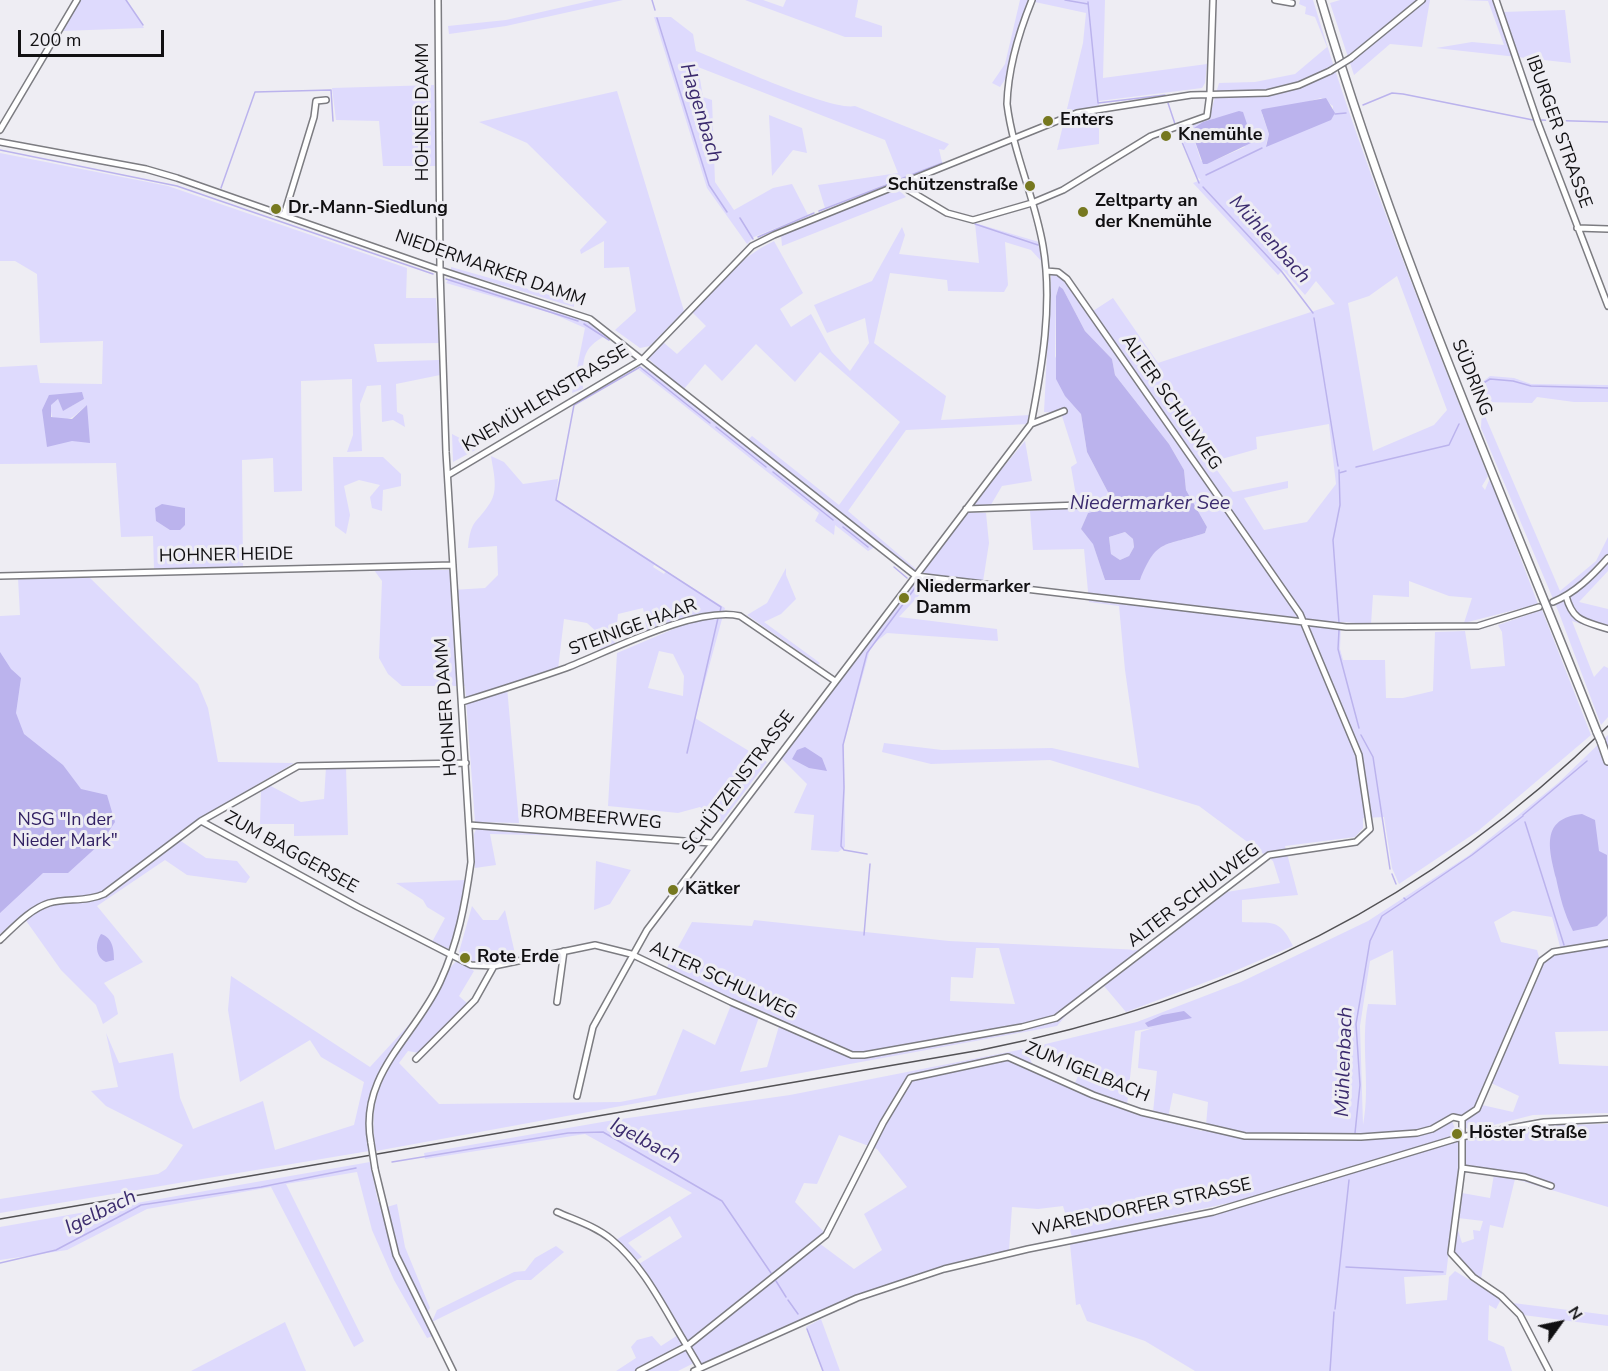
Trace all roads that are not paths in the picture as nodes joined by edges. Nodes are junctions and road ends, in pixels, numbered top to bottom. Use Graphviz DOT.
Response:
graph roads {
  1 [pos="77,0"];
  2 [pos="438,0"];
  3 [pos="1032,0"];
  4 [pos="1213,0"];
  5 [pos="1275,0"];
  6 [pos="1321,0"];
  7 [pos="1422,0"];
  8 [pos="1496,0"];
  9 [pos="1292,3"];
  10 [pos="1210,93"];
  11 [pos="326,100"];
  12 [pos="0,130"];
  13 [pos="1014,139"];
  14 [pos="0,142"];
  15 [pos="900,185"];
  16 [pos="1032,203"];
  17 [pos="284,215"];
  18 [pos="1577,228"];
  19 [pos="1608,229"];
  20 [pos="440,270"];
  21 [pos="1046,271"];
  22 [pos="1608,306"];
  23 [pos="643,359"];
  24 [pos="1064,411"];
  25 [pos="1031,424"];
  26 [pos="448,475"];
  27 [pos="1080,505"];
  28 [pos="966,509"];
  29 [pos="1608,558"];
  30 [pos="453,565"];
  31 [pos="0,576"];
  32 [pos="916,576"];
  33 [pos="1566,596"];
  34 [pos="1553,602"];
  35 [pos="1539,608"];
  36 [pos="1305,622"];
  37 [pos="1608,629"];
  38 [pos="835,681"];
  39 [pos="462,702"];
  40 [pos="1608,761"];
  41 [pos="466,763"];
  42 [pos="201,821"];
  43 [pos="470,825"];
  44 [pos="711,843"];
  45 [pos="0,940"];
  46 [pos="1608,942"];
  47 [pos="564,951"];
  48 [pos="632,954"];
  49 [pos="452,956"];
  50 [pos="494,966"];
  51 [pos="557,1002"];
  52 [pos="416,1059"];
  53 [pos="577,1096"];
  54 [pos="1462,1119"];
  55 [pos="1608,1119"];
  56 [pos="1461,1137"];
  57 [pos="1462,1168"];
  58 [pos="1551,1186"];
  59 [pos="557,1212"];
  60 [pos="687,1346"];
  61 [pos="697,1370"];
  62 [pos="453,1371"];
  63 [pos="639,1371"];
  64 [pos="1549,1371"];
  1 -- 12 [label="street"];
  2 -- 20 [label="street, HOHNER DAMM"];
  3 -- 13 [label="street, SCHÜTZENSTRASSE"];
  4 -- 10 [label="street"];
  5 -- 9 [label="street"];
  6 -- 40 [label="main road, SÜDRING, bridge"];
  7 -- 10 [label="street, KNEMÜHLENSTRASSE, bridge"];
  8 -- 18 [label="street, IBURGER STRASSE"];
  10 -- 13 [label="street, KNEMÜHLENSTRASSE"];
  10 -- 16 [label="street"];
  11 -- 17 [label="street"];
  13 -- 15 [label="street, KNEMÜHLENSTRASSE"];
  13 -- 16 [label="street, SCHÜTZENSTRASSE"];
  14 -- 17 [label="street, NIEDERMARKER DAMM"];
  15 -- 16 [label="street"];
  15 -- 23 [label="street, KNEMÜHLENSTRASSE"];
  16 -- 21 [label="street, SCHÜTZENSTRASSE"];
  17 -- 20 [label="street, NIEDERMARKER DAMM"];
  18 -- 19 [label="street"];
  18 -- 22 [label="street, IBURGER STRASSE"];
  20 -- 23 [label="street, NIEDERMARKER DAMM"];
  20 -- 26 [label="street, HOHNER DAMM"];
  21 -- 25 [label="street, SCHÜTZENSTRASSE"];
  21 -- 36 [label="street, ALTER SCHULWEG"];
  23 -- 26 [label="street, KNEMÜHLENSTRASSE"];
  23 -- 32 [label="street, NIEDERMARKER DAMM"];
  24 -- 25 [label="street"];
  25 -- 28 [label="street, SCHÜTZENSTRASSE"];
  26 -- 30 [label="street, HOHNER DAMM"];
  27 -- 28 [label="street"];
  28 -- 32 [label="street, SCHÜTZENSTRASSE"];
  29 -- 33 [label="street"];
  30 -- 31 [label="street, HOHNER HEIDE"];
  30 -- 39 [label="street, HOHNER DAMM"];
  32 -- 36 [label="street"];
  32 -- 38 [label="street, SCHÜTZENSTRASSE"];
  33 -- 34 [label="street"];
  33 -- 37 [label="street"];
  35 -- 36 [label="street"];
  36 -- 48 [label="street, ALTER SCHULWEG"];
  38 -- 39 [label="street, STEINIGE HAAR"];
  38 -- 44 [label="street, SCHÜTZENSTRASSE"];
  39 -- 41 [label="street, HOHNER DAMM"];
  41 -- 42 [label="street"];
  41 -- 43 [label="street, HOHNER DAMM"];
  42 -- 45 [label="street, ZUM BAGGERSEE"];
  42 -- 49 [label="street, ZUM BAGGERSEE"];
  43 -- 44 [label="street, BROMBEERWEG"];
  43 -- 49 [label="street, HOHNER DAMM"];
  44 -- 48 [label="street, SCHÜTZENSTRASSE"];
  46 -- 54 [label="street"];
  47 -- 48 [label="street"];
  47 -- 50 [label="street"];
  47 -- 51 [label="street"];
  48 -- 53 [label="street, SCHÜTZENSTRASSE"];
  49 -- 50 [label="street"];
  49 -- 62 [label="street, HOHNER DAMM, bridge"];
  50 -- 52 [label="street"];
  54 -- 56 [label="street"];
  54 -- 60 [label="street, ZUM IGELBACH"];
  55 -- 56 [label="street, WARENDORFER STRASSE"];
  56 -- 57 [label="street"];
  56 -- 61 [label="street, WARENDORFER STRASSE"];
  57 -- 58 [label="street"];
  57 -- 64 [label="street"];
  59 -- 60 [label="street"];
  60 -- 61 [label="street"];
  60 -- 63 [label="street, ZUM IGELBACH"];
}
